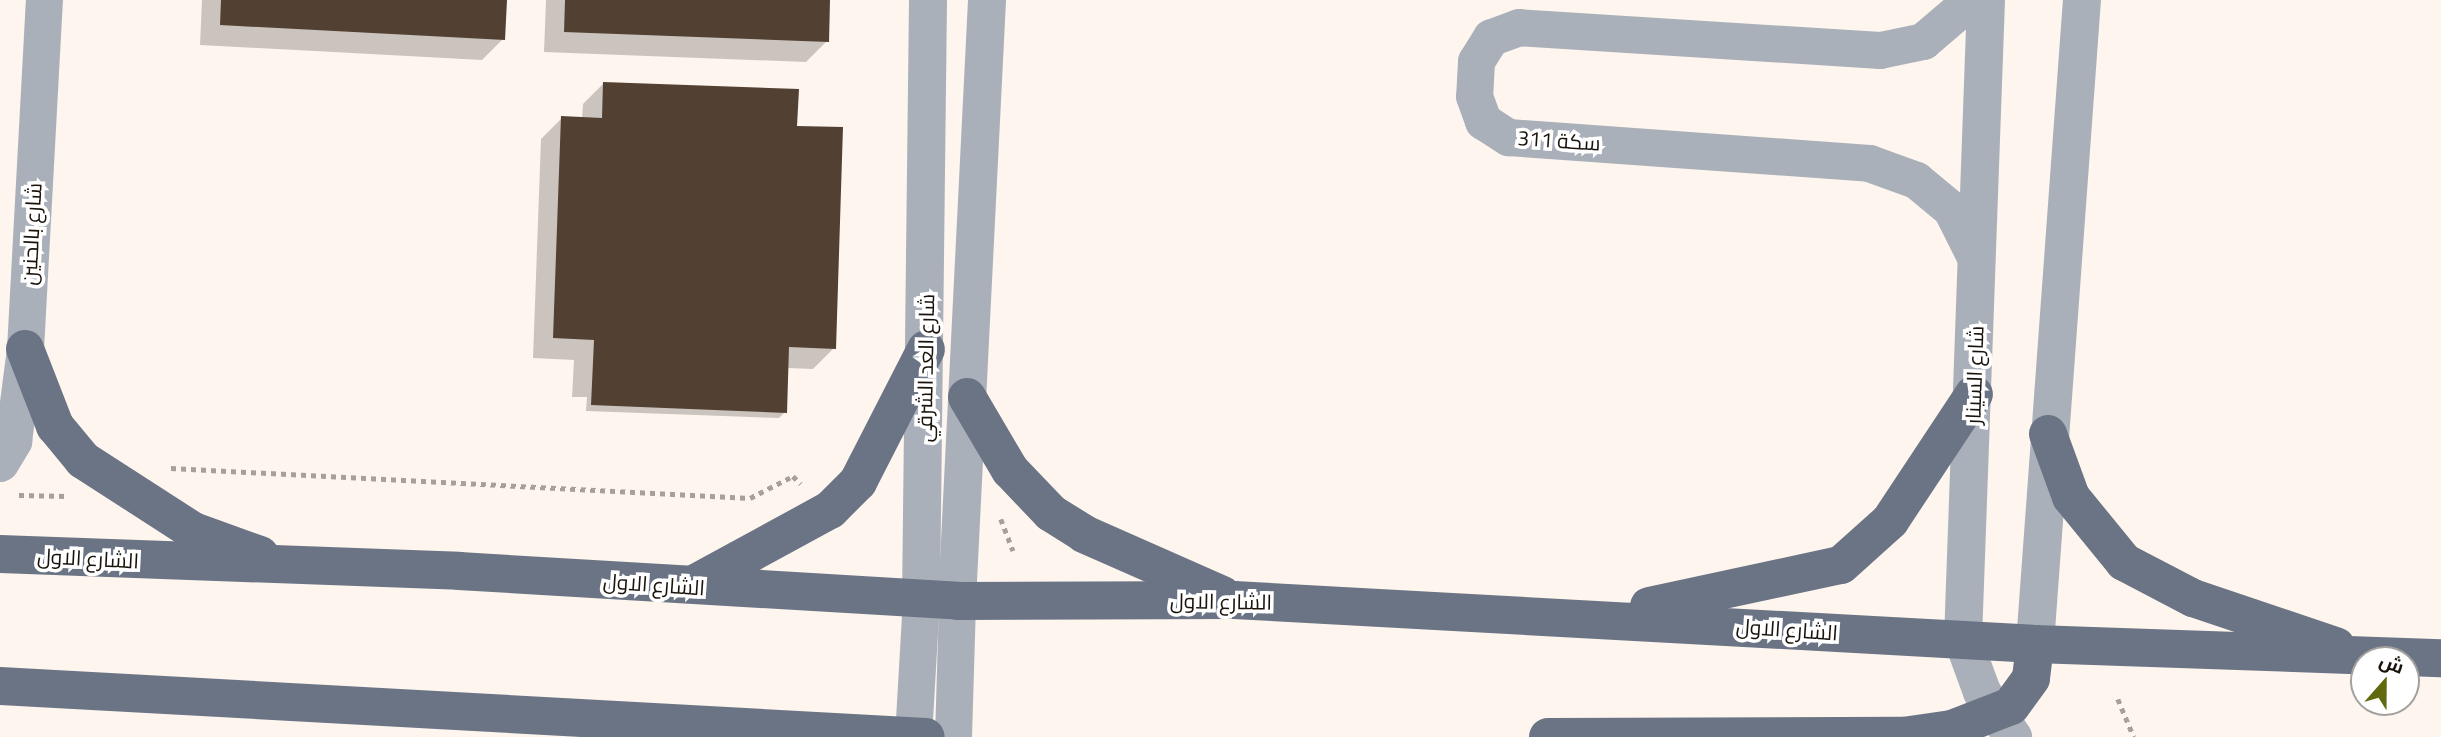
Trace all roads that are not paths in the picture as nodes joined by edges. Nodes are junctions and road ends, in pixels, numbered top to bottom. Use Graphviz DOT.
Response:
graph roads {
  1 [pos="44,0"];
  2 [pos="929,0"];
  3 [pos="987,0"];
  4 [pos="1971,0"];
  5 [pos="1986,0"];
  6 [pos="2082,0"];
  7 [pos="1975,257"];
  8 [pos="25,349"];
  9 [pos="926,349"];
  10 [pos="1973,394"];
  11 [pos="967,397"];
  12 [pos="2048,434"];
  13 [pos="6,479"];
  14 [pos="0,554"];
  15 [pos="298,569"];
  16 [pos="691,586"];
  17 [pos="939,600"];
  18 [pos="1234,600"];
  19 [pos="1592,617"];
  20 [pos="1963,640"];
  21 [pos="2035,644"];
  22 [pos="2350,653"];
  23 [pos="2350,654"];
  24 [pos="2420,657"];
  25 [pos="2441,658"];
  26 [pos="0,686"];
  27 [pos="470,713"];
  28 [pos="2005,726"];
  29 [pos="513,737"];
  30 [pos="913,737"];
  31 [pos="926,737"];
  32 [pos="953,737"];
  33 [pos="1549,737"];
  1 -- 8 [label="street, شارع بالحنين"];
  2 -- 9 [label="street, شارع العد الشرقي"];
  3 -- 11 [label="street, شارع العد الشرقي"];
  4 -- 7 [label="street, سكة 311"];
  5 -- 7 [label="street, شارع السينار"];
  6 -- 12 [label="street"];
  7 -- 10 [label="street, شارع السينار"];
  8 -- 13 [label="street, شارع بالحنين"];
  8 -- 15 [label="main road"];
  9 -- 16 [label="main road"];
  9 -- 17 [label="street, شارع العد الشرقي"];
  10 -- 19 [label="main road"];
  10 -- 20 [label="street, شارع السينار"];
  11 -- 17 [label="street, شارع العد الشرقي"];
  11 -- 18 [label="main road"];
  12 -- 21 [label="street"];
  12 -- 22 [label="main road"];
  14 -- 15 [label="main road, الشارع الاول"];
  15 -- 16 [label="main road, الشارع الاول"];
  16 -- 17 [label="main road, الشارع الاول"];
  17 -- 18 [label="main road, الشارع الاول"];
  17 -- 30 [label="street, شارع العد الشرقي"];
  17 -- 32 [label="street"];
  18 -- 19 [label="main road, الشارع الاول"];
  19 -- 20 [label="main road, الشارع الاول"];
  20 -- 21 [label="main road, الشارع الاول"];
  20 -- 28 [label="street, شارع السينار"];
  21 -- 23 [label="main road, الشارع الاول"];
  21 -- 28 [label="main road"];
  24 -- 25 [label="main road, الشارع الاول"];
  26 -- 27 [label="main road"];
  27 -- 29 [label="main road"];
  27 -- 30 [label="main road"];
  28 -- 33 [label="main road"];
  30 -- 31 [label="main road"];
}
